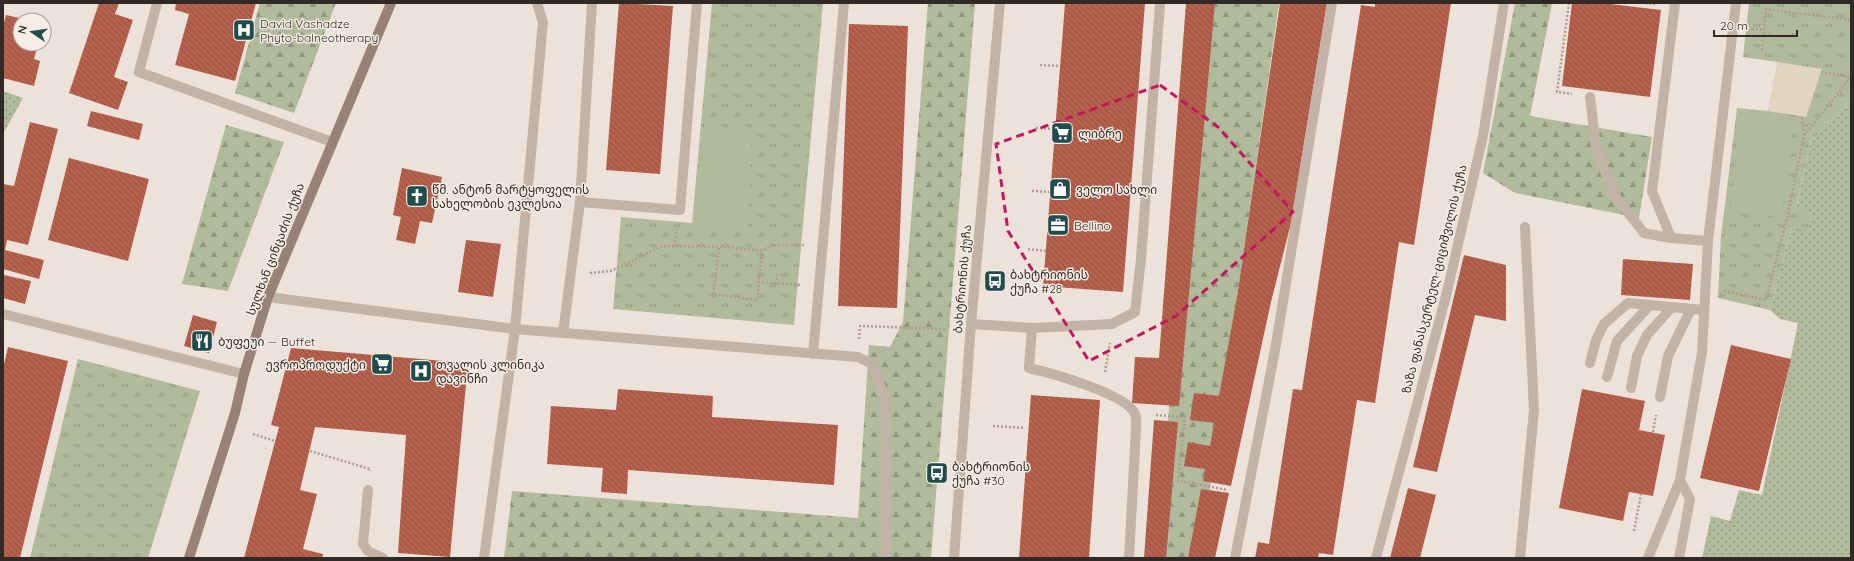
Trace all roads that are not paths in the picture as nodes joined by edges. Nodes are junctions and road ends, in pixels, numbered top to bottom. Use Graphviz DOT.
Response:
graph roads {
  1 [pos="156,3"];
  2 [pos="391,3"];
  3 [pos="537,3"];
  4 [pos="592,3"];
  5 [pos="697,3"];
  6 [pos="844,3"];
  7 [pos="1000,3"];
  8 [pos="1160,3"];
  9 [pos="1332,3"];
  10 [pos="1504,3"];
  11 [pos="1675,3"];
  12 [pos="1736,3"];
  13 [pos="1590,96"];
  14 [pos="332,142"];
  15 [pos="580,202"];
  16 [pos="1525,227"];
  17 [pos="1671,238"];
  18 [pos="1708,241"];
  19 [pos="268,297"];
  20 [pos="1650,305"];
  21 [pos="1672,308"];
  22 [pos="1691,309"];
  23 [pos="1704,310"];
  24 [pos="3,314"];
  25 [pos="971,324"];
  26 [pos="1032,328"];
  27 [pos="515,329"];
  28 [pos="563,334"];
  29 [pos="813,354"];
  30 [pos="1590,362"];
  31 [pos="244,374"];
  32 [pos="1607,377"];
  33 [pos="1631,388"];
  34 [pos="1660,397"];
  35 [pos="1680,480"];
  36 [pos="368,490"];
  37 [pos="190,558"];
  38 [pos="383,558"];
  39 [pos="484,558"];
  40 [pos="886,558"];
  41 [pos="954,558"];
  42 [pos="1129,558"];
  43 [pos="1235,558"];
  44 [pos="1376,558"];
  45 [pos="1520,558"];
  46 [pos="1648,558"];
  47 [pos="1679,558"];
  1 -- 14 [label="street"];
  2 -- 14 [label="main road, სულხან ცინცაძის ქუჩა"];
  3 -- 27 [label="street"];
  4 -- 15 [label="street"];
  5 -- 15 [label="street"];
  6 -- 29 [label="street"];
  7 -- 25 [label="street, ბახტრიონის ქუჩა"];
  8 -- 26 [label="street"];
  9 -- 43 [label="street"];
  10 -- 44 [label="street, ზაზა ფანასკერტელ-ციციშვილის ქუჩა"];
  11 -- 17 [label="street"];
  12 -- 18 [label="street"];
  13 -- 17 [label="street"];
  14 -- 19 [label="main road, სულხან ცინცაძის ქუჩა"];
  15 -- 28 [label="street"];
  16 -- 45 [label="street"];
  17 -- 18 [label="street"];
  18 -- 23 [label="street"];
  19 -- 27 [label="street"];
  19 -- 31 [label="main road, სულხან ცინცაძის ქუჩა"];
  20 -- 21 [label="street"];
  20 -- 30 [label="street"];
  20 -- 32 [label="street"];
  21 -- 22 [label="street"];
  21 -- 33 [label="street"];
  22 -- 23 [label="street"];
  22 -- 34 [label="street"];
  23 -- 35 [label="street"];
  24 -- 31 [label="street"];
  25 -- 26 [label="street"];
  25 -- 41 [label="street, ბახტრიონის ქუჩა"];
  26 -- 42 [label="street"];
  27 -- 28 [label="street"];
  27 -- 39 [label="street"];
  28 -- 29 [label="street"];
  29 -- 40 [label="street"];
  31 -- 37 [label="main road, სულხან ცინცაძის ქუჩა"];
  35 -- 46 [label="street"];
  35 -- 47 [label="street"];
  36 -- 38 [label="street"];
}
